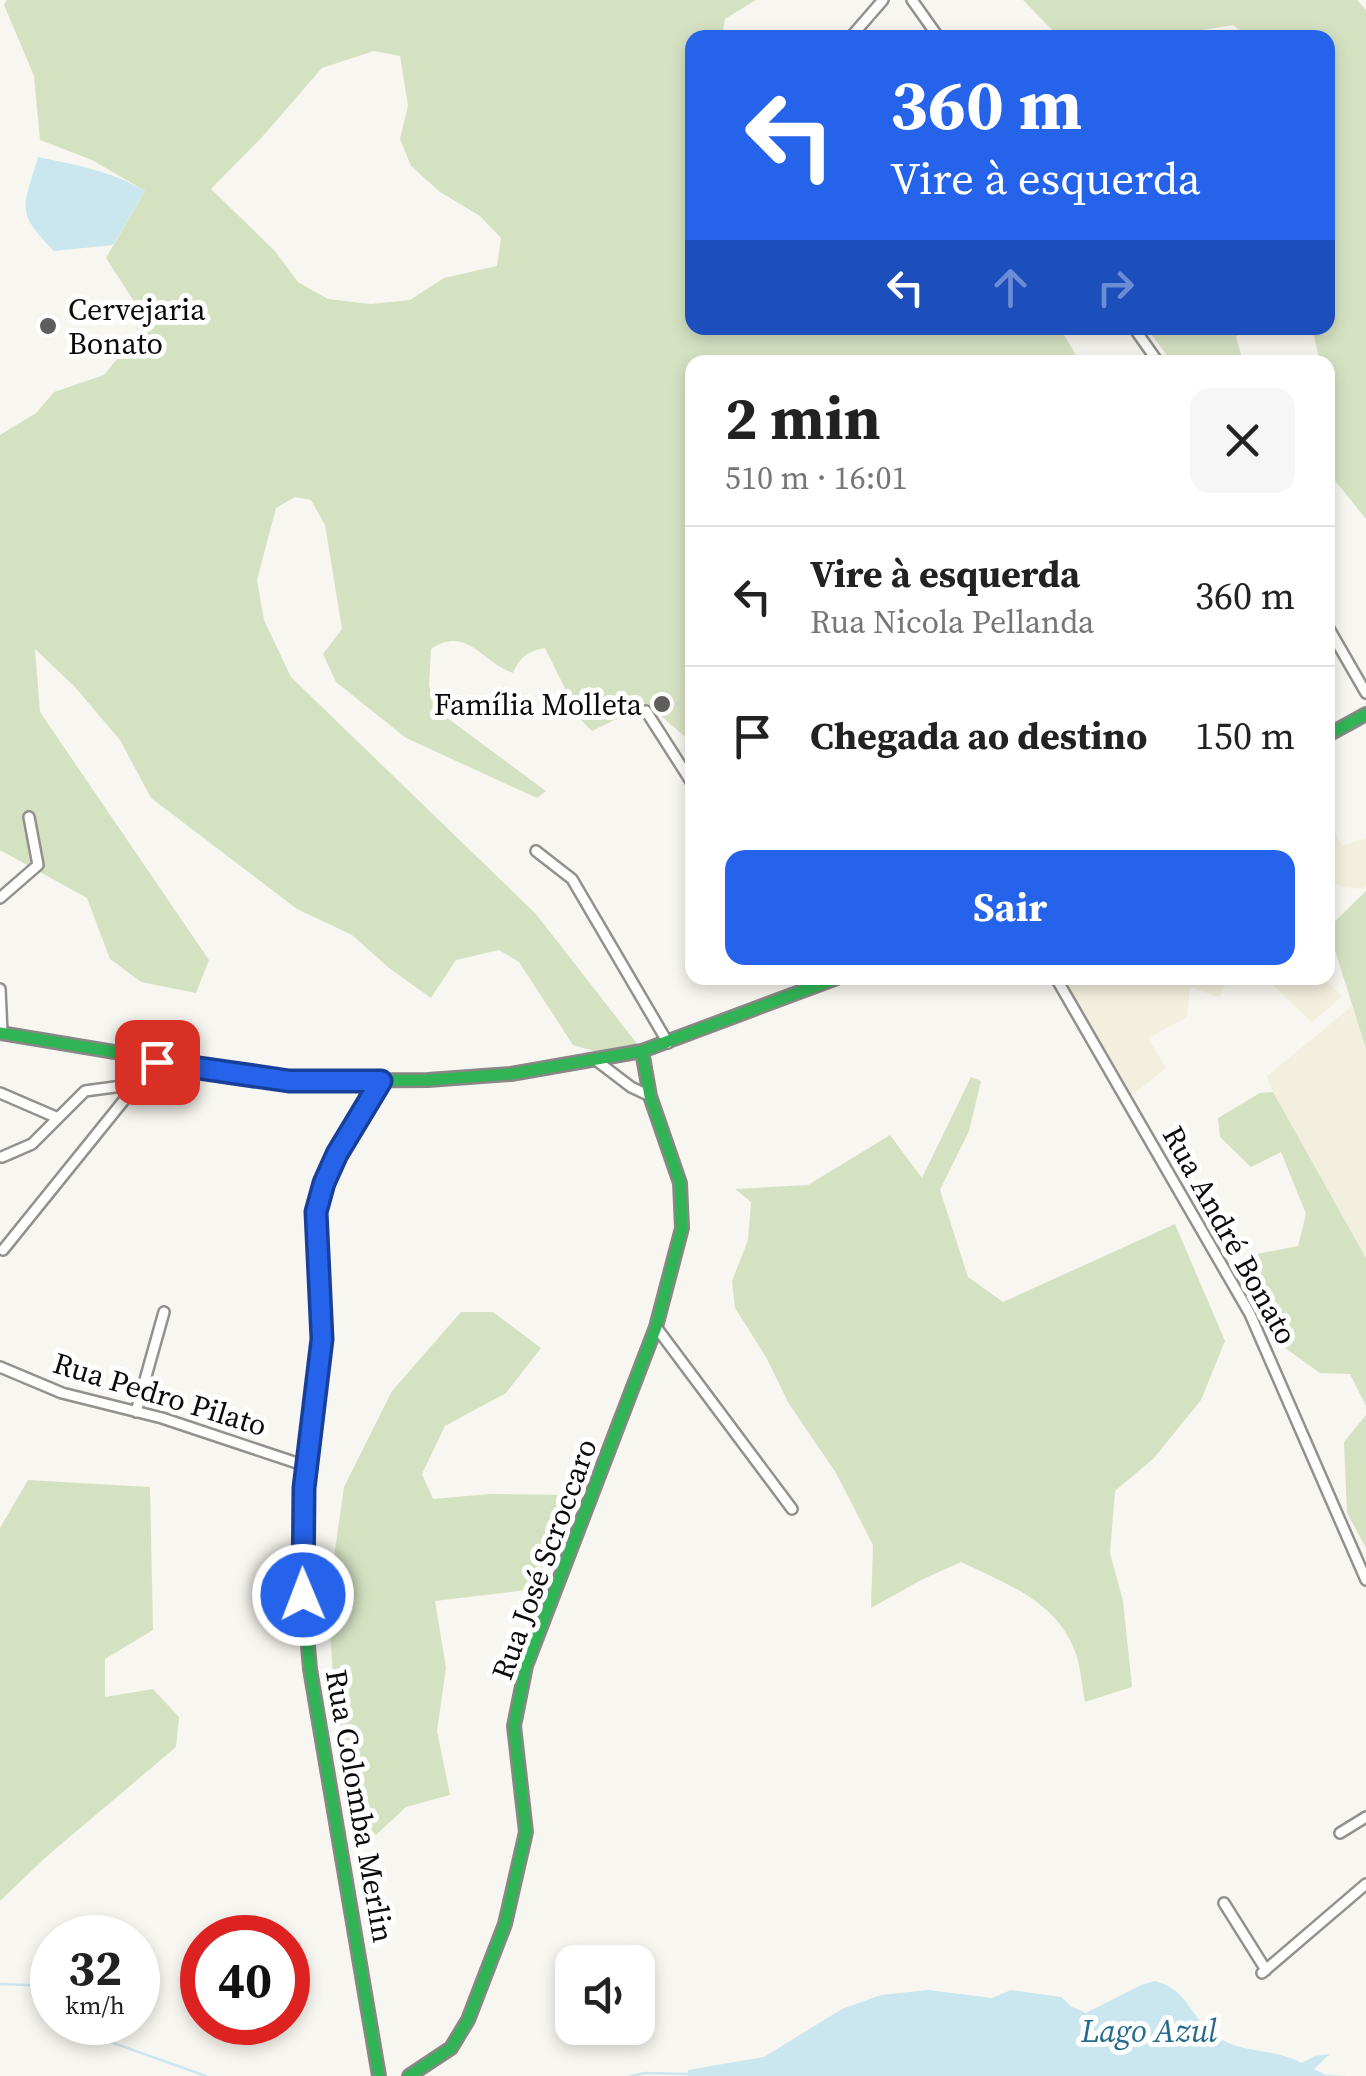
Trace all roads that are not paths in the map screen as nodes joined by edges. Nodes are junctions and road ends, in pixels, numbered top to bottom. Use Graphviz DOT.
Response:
graph roads {
  1 [pos="883,0"];
  2 [pos="912,0"];
  3 [pos="857,30"];
  4 [pos="933,30"];
  5 [pos="1335,639"];
  6 [pos="1366,692"];
  7 [pos="646,711"];
  8 [pos="1366,714"];
  9 [pos="1335,731"];
  10 [pos="685,772"];
  11 [pos="28,817"];
  12 [pos="536,851"];
  13 [pos="0,898"];
  14 [pos="808,985"];
  15 [pos="1060,985"];
  16 [pos="0,989"];
  17 [pos="1,1033"];
  18 [pos="668,1044"];
  19 [pos="642,1052"];
  20 [pos="157,1062"];
  21 [pos="597,1062"];
  22 [pos="381,1081"];
  23 [pos="137,1084"];
  24 [pos="0,1094"];
  25 [pos="650,1096"];
  26 [pos="58,1118"];
  27 [pos="2,1157"];
  28 [pos="3,1250"];
  29 [pos="164,1312"];
  30 [pos="656,1327"];
  31 [pos="0,1367"];
  32 [pos="136,1412"];
  33 [pos="306,1466"];
  34 [pos="792,1509"];
  35 [pos="1366,1580"];
  36 [pos="1366,1818"];
  37 [pos="1340,1832"];
  38 [pos="1366,1884"];
  39 [pos="1224,1902"];
  40 [pos="379,2076"];
  41 [pos="409,2076"];
  1 -- 3 [label="street"];
  2 -- 4 [label="street"];
  5 -- 6 [label="street"];
  7 -- 10 [label="street"];
  8 -- 9 [label="street"];
  11 -- 13 [label="street"];
  12 -- 18 [label="street"];
  14 -- 18 [label="street"];
  15 -- 35 [label="street, Rua André Bonato"];
  16 -- 17 [label="street"];
  17 -- 20 [label="street"];
  18 -- 19 [label="street"];
  19 -- 21 [label="street"];
  19 -- 25 [label="street, Rua José Scroccaro"];
  20 -- 22 [label="street"];
  20 -- 23 [label="street"];
  21 -- 22 [label="street"];
  21 -- 25 [label="street"];
  22 -- 33 [label="street, Rua Colomba Merlin"];
  23 -- 26 [label="street"];
  23 -- 28 [label="street"];
  24 -- 26 [label="street"];
  25 -- 30 [label="street, Rua José Scroccaro"];
  26 -- 27 [label="street"];
  29 -- 32 [label="street"];
  30 -- 34 [label="street"];
  30 -- 41 [label="street, Rua José Scroccaro"];
  31 -- 32 [label="street, Rua Pedro Pilato"];
  32 -- 33 [label="street, Rua Pedro Pilato"];
  33 -- 40 [label="street, Rua Colomba Merlin"];
  36 -- 37 [label="street"];
  38 -- 39 [label="street"];
}
